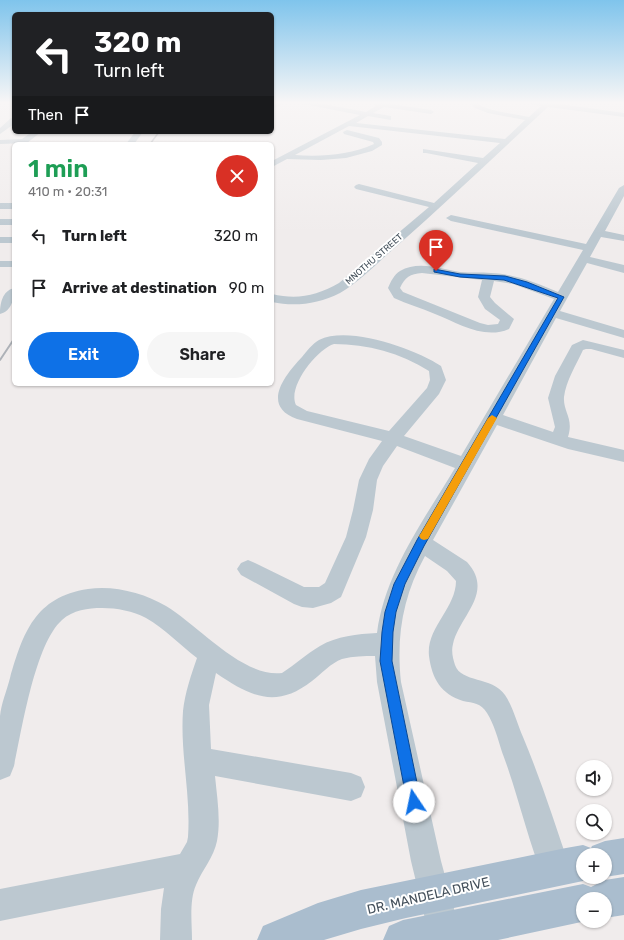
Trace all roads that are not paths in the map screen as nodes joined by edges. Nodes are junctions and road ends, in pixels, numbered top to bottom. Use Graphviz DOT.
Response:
graph roads {
  1 [pos="0,146"];
  2 [pos="306,146"];
  3 [pos="376,146"];
  4 [pos="500,146"];
  5 [pos="12,147"];
  6 [pos="426,151"];
  7 [pos="286,156"];
  8 [pos="483,161"];
  9 [pos="274,163"];
  10 [pos="359,187"];
  11 [pos="624,188"];
  12 [pos="0,201"];
  13 [pos="12,201"];
  14 [pos="0,206"];
  15 [pos="12,206"];
  16 [pos="436,206"];
  17 [pos="451,218"];
  18 [pos="0,222"];
  19 [pos="12,222"];
  20 [pos="598,233"];
  21 [pos="624,238"];
  22 [pos="0,240"];
  23 [pos="12,240"];
  24 [pos="586,254"];
  25 [pos="0,264"];
  26 [pos="12,264"];
  27 [pos="624,269"];
  28 [pos="490,276"];
  29 [pos="0,290"];
  30 [pos="12,291"];
  31 [pos="12,294"];
  32 [pos="561,297"];
  33 [pos="274,298"];
  34 [pos="0,310"];
  35 [pos="552,313"];
  36 [pos="624,334"];
  37 [pos="624,354"];
  38 [pos="493,417"];
  39 [pos="393,438"];
  40 [pos="559,440"];
  41 [pos="624,456"];
  42 [pos="466,464"];
  43 [pos="421,543"];
  44 [pos="248,569"];
  45 [pos="387,644"];
  46 [pos="210,654"];
  47 [pos="199,760"];
  48 [pos="0,766"];
  49 [pos="351,787"];
  50 [pos="624,856"];
  51 [pos="612,858"];
  52 [pos="569,866"];
  53 [pos="187,868"];
  54 [pos="434,893"];
  55 [pos="624,896"];
  56 [pos="612,898"];
  57 [pos="576,904"];
  58 [pos="0,905"];
  59 [pos="444,930"];
  60 [pos="176,940"];
  61 [pos="277,940"];
  62 [pos="403,940"];
  1 -- 5 [label="street"];
  2 -- 7 [label="street"];
  3 -- 7 [label="street"];
  4 -- 8 [label="street, MNOTHU STREET"];
  6 -- 8 [label="street"];
  7 -- 9 [label="street"];
  8 -- 16 [label="street, MNOTHU STREET"];
  10 -- 16 [label="street"];
  11 -- 20 [label="street"];
  12 -- 13 [label="street"];
  14 -- 15 [label="street"];
  16 -- 33 [label="street, MNOTHU STREET"];
  17 -- 24 [label="street"];
  18 -- 19 [label="street"];
  20 -- 21 [label="street"];
  20 -- 24 [label="street"];
  22 -- 23 [label="street"];
  24 -- 27 [label="street"];
  24 -- 32 [label="street"];
  25 -- 26 [label="street"];
  28 -- 28 [label="street"];
  28 -- 32 [label="street"];
  29 -- 30 [label="street"];
  31 -- 34 [label="street"];
  32 -- 35 [label="street"];
  35 -- 36 [label="street"];
  35 -- 38 [label="street"];
  37 -- 40 [label="street"];
  38 -- 40 [label="street"];
  38 -- 42 [label="street"];
  39 -- 39 [label="street"];
  39 -- 42 [label="street"];
  39 -- 44 [label="street"];
  40 -- 41 [label="street"];
  42 -- 43 [label="street"];
  43 -- 45 [label="street"];
  43 -- 52 [label="street"];
  45 -- 46 [label="street"];
  45 -- 54 [label="street"];
  46 -- 47 [label="street"];
  46 -- 48 [label="street"];
  47 -- 49 [label="street"];
  47 -- 53 [label="street"];
  50 -- 51 [label="main road"];
  52 -- 54 [label="main road, DR. MANDELA DRIVE"];
  53 -- 58 [label="street"];
  53 -- 60 [label="street"];
  54 -- 59 [label="street"];
  54 -- 61 [label="main road, DR. MANDELA DRIVE"];
  55 -- 56 [label="main road"];
  57 -- 59 [label="main road"];
  59 -- 62 [label="main road"];
}
